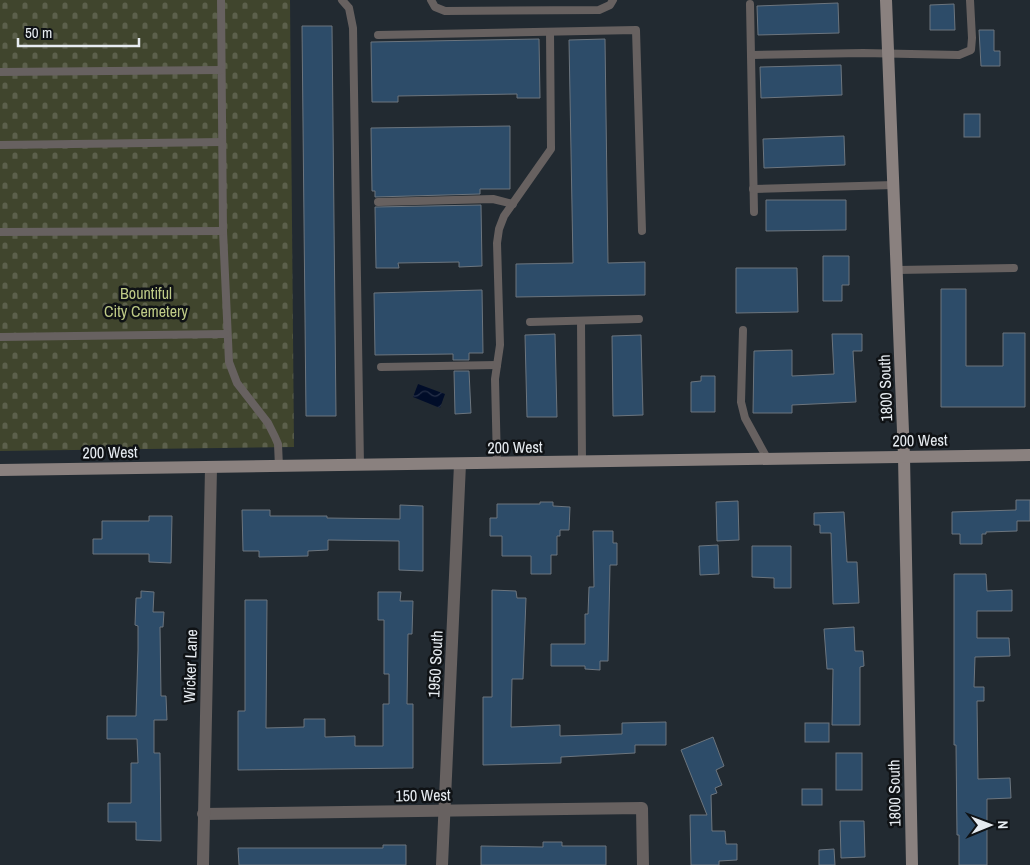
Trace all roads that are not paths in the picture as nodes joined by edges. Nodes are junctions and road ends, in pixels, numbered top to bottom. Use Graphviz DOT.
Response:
graph roads {
  1 [pos="221,0"];
  2 [pos="342,0"];
  3 [pos="431,0"];
  4 [pos="613,0"];
  5 [pos="886,0"];
  6 [pos="970,0"];
  7 [pos="750,4"];
  8 [pos="550,32"];
  9 [pos="378,35"];
  10 [pos="888,54"];
  11 [pos="751,55"];
  12 [pos="221,70"];
  13 [pos="0,72"];
  14 [pos="222,142"];
  15 [pos="0,145"];
  16 [pos="894,185"];
  17 [pos="753,189"];
  18 [pos="378,202"];
  19 [pos="514,204"];
  20 [pos="754,212"];
  21 [pos="223,231"];
  22 [pos="642,231"];
  23 [pos="0,232"];
  24 [pos="1014,268"];
  25 [pos="897,270"];
  26 [pos="639,319"];
  27 [pos="581,321"];
  28 [pos="530,322"];
  29 [pos="743,330"];
  30 [pos="226,334"];
  31 [pos="0,337"];
  32 [pos="497,365"];
  33 [pos="381,368"];
  34 [pos="1030,455"];
  35 [pos="904,457"];
  36 [pos="768,460"];
  37 [pos="582,462"];
  38 [pos="460,464"];
  39 [pos="496,464"];
  40 [pos="360,466"];
  41 [pos="279,467"];
  42 [pos="211,468"];
  43 [pos="0,470"];
  44 [pos="444,811"];
  45 [pos="203,814"];
  46 [pos="203,865"];
  47 [pos="442,865"];
  48 [pos="643,865"];
  49 [pos="912,865"];
  1 -- 12 [label="lane"];
  2 -- 40 [label="lane"];
  3 -- 4 [label="lane"];
  5 -- 10 [label="street, 1800 South"];
  6 -- 10 [label="lane"];
  7 -- 11 [label="lane"];
  8 -- 9 [label="lane"];
  8 -- 19 [label="lane"];
  8 -- 22 [label="lane"];
  10 -- 11 [label="lane"];
  10 -- 16 [label="street, 1800 South"];
  11 -- 17 [label="lane"];
  12 -- 13 [label="lane"];
  12 -- 14 [label="lane"];
  14 -- 15 [label="lane"];
  14 -- 21 [label="lane"];
  16 -- 17 [label="lane"];
  16 -- 25 [label="street, 1800 South"];
  17 -- 20 [label="lane"];
  18 -- 19 [label="lane"];
  19 -- 32 [label="lane"];
  21 -- 23 [label="lane"];
  21 -- 30 [label="lane"];
  24 -- 25 [label="lane"];
  25 -- 35 [label="street, 1800 South"];
  26 -- 27 [label="lane"];
  27 -- 28 [label="lane"];
  27 -- 37 [label="lane"];
  29 -- 36 [label="lane"];
  30 -- 31 [label="lane"];
  30 -- 41 [label="lane"];
  32 -- 33 [label="lane"];
  32 -- 39 [label="lane"];
  34 -- 35 [label="street, 200 West"];
  35 -- 36 [label="street, 200 West"];
  35 -- 49 [label="street, 1800 South"];
  36 -- 37 [label="street, 200 West"];
  37 -- 39 [label="street, 200 West"];
  38 -- 39 [label="street, 200 West"];
  38 -- 40 [label="street, 200 West"];
  38 -- 44 [label="street, 1950 South"];
  40 -- 41 [label="street, 200 West"];
  41 -- 42 [label="street, 200 West"];
  42 -- 43 [label="street, 200 West"];
  42 -- 45 [label="street, Wicker Lane"];
  44 -- 45 [label="street, 150 West"];
  44 -- 47 [label="street, 1950 South"];
  44 -- 48 [label="street, 150 West"];
  45 -- 46 [label="street, Wicker Lane"];
}
